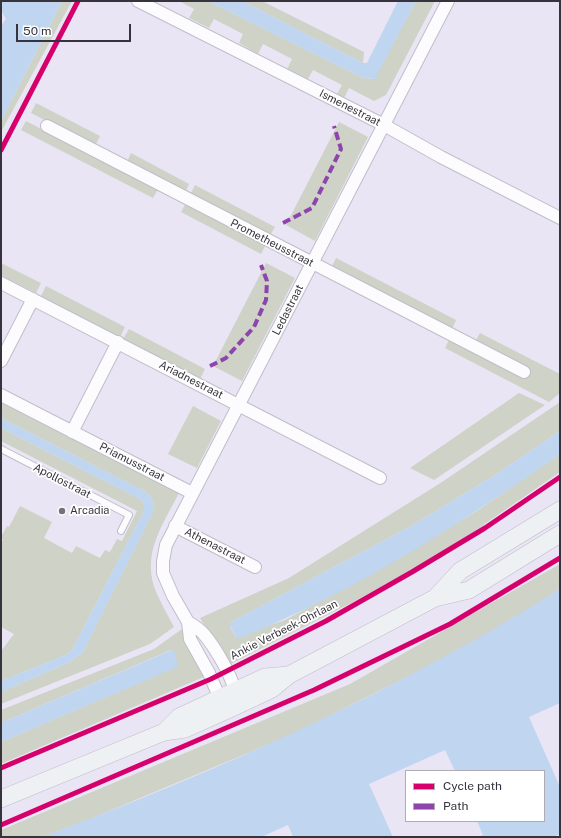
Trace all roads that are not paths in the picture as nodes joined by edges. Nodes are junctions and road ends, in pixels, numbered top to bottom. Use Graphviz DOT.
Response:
graph roads {
  1 [pos="138,1"];
  2 [pos="448,1"];
  3 [pos="384,125"];
  4 [pos="47,126"];
  5 [pos="560,218"];
  6 [pos="312,263"];
  7 [pos="1,282"];
  8 [pos="33,299"];
  9 [pos="118,342"];
  10 [pos="1,361"];
  11 [pos="524,372"];
  12 [pos="1,396"];
  13 [pos="239,405"];
  14 [pos="72,432"];
  15 [pos="1,449"];
  16 [pos="380,478"];
  17 [pos="192,493"];
  18 [pos="560,510"];
  19 [pos="175,526"];
  20 [pos="121,531"];
  21 [pos="560,534"];
  22 [pos="255,567"];
  23 [pos="435,598"];
  24 [pos="188,622"];
  25 [pos="230,699"];
  26 [pos="1,799"];
  1 -- 3 [label="street, Ismenestraat"];
  2 -- 3 [label="street, Ledastraat"];
  3 -- 5 [label="street, Ismenestraat"];
  3 -- 6 [label="street, Ledastraat"];
  4 -- 6 [label="street, Prometheusstraat"];
  6 -- 11 [label="street, Prometheusstraat"];
  6 -- 13 [label="street, Ledastraat"];
  7 -- 8 [label="street, Ariadnestraat"];
  8 -- 9 [label="street, Ariadnestraat"];
  8 -- 10 [label="street"];
  9 -- 13 [label="street, Ariadnestraat"];
  9 -- 14 [label="street"];
  12 -- 14 [label="street, Priamusstraat"];
  13 -- 16 [label="street, Ariadnestraat"];
  13 -- 17 [label="street, Ledastraat"];
  14 -- 17 [label="street, Priamusstraat"];
  15 -- 20 [label="lane, Apollostraat"];
  17 -- 19 [label="street, Ledastraat"];
  18 -- 23 [label="main road"];
  19 -- 22 [label="street, Athenastraat"];
  19 -- 24 [label="street, Ledastraat"];
  21 -- 23 [label="main road"];
  23 -- 25 [label="main road"];
  24 -- 25 [label="street, Ledastraat"];
  24 -- 25 [label="street, Ledastraat"];
  25 -- 26 [label="main road"];
}
